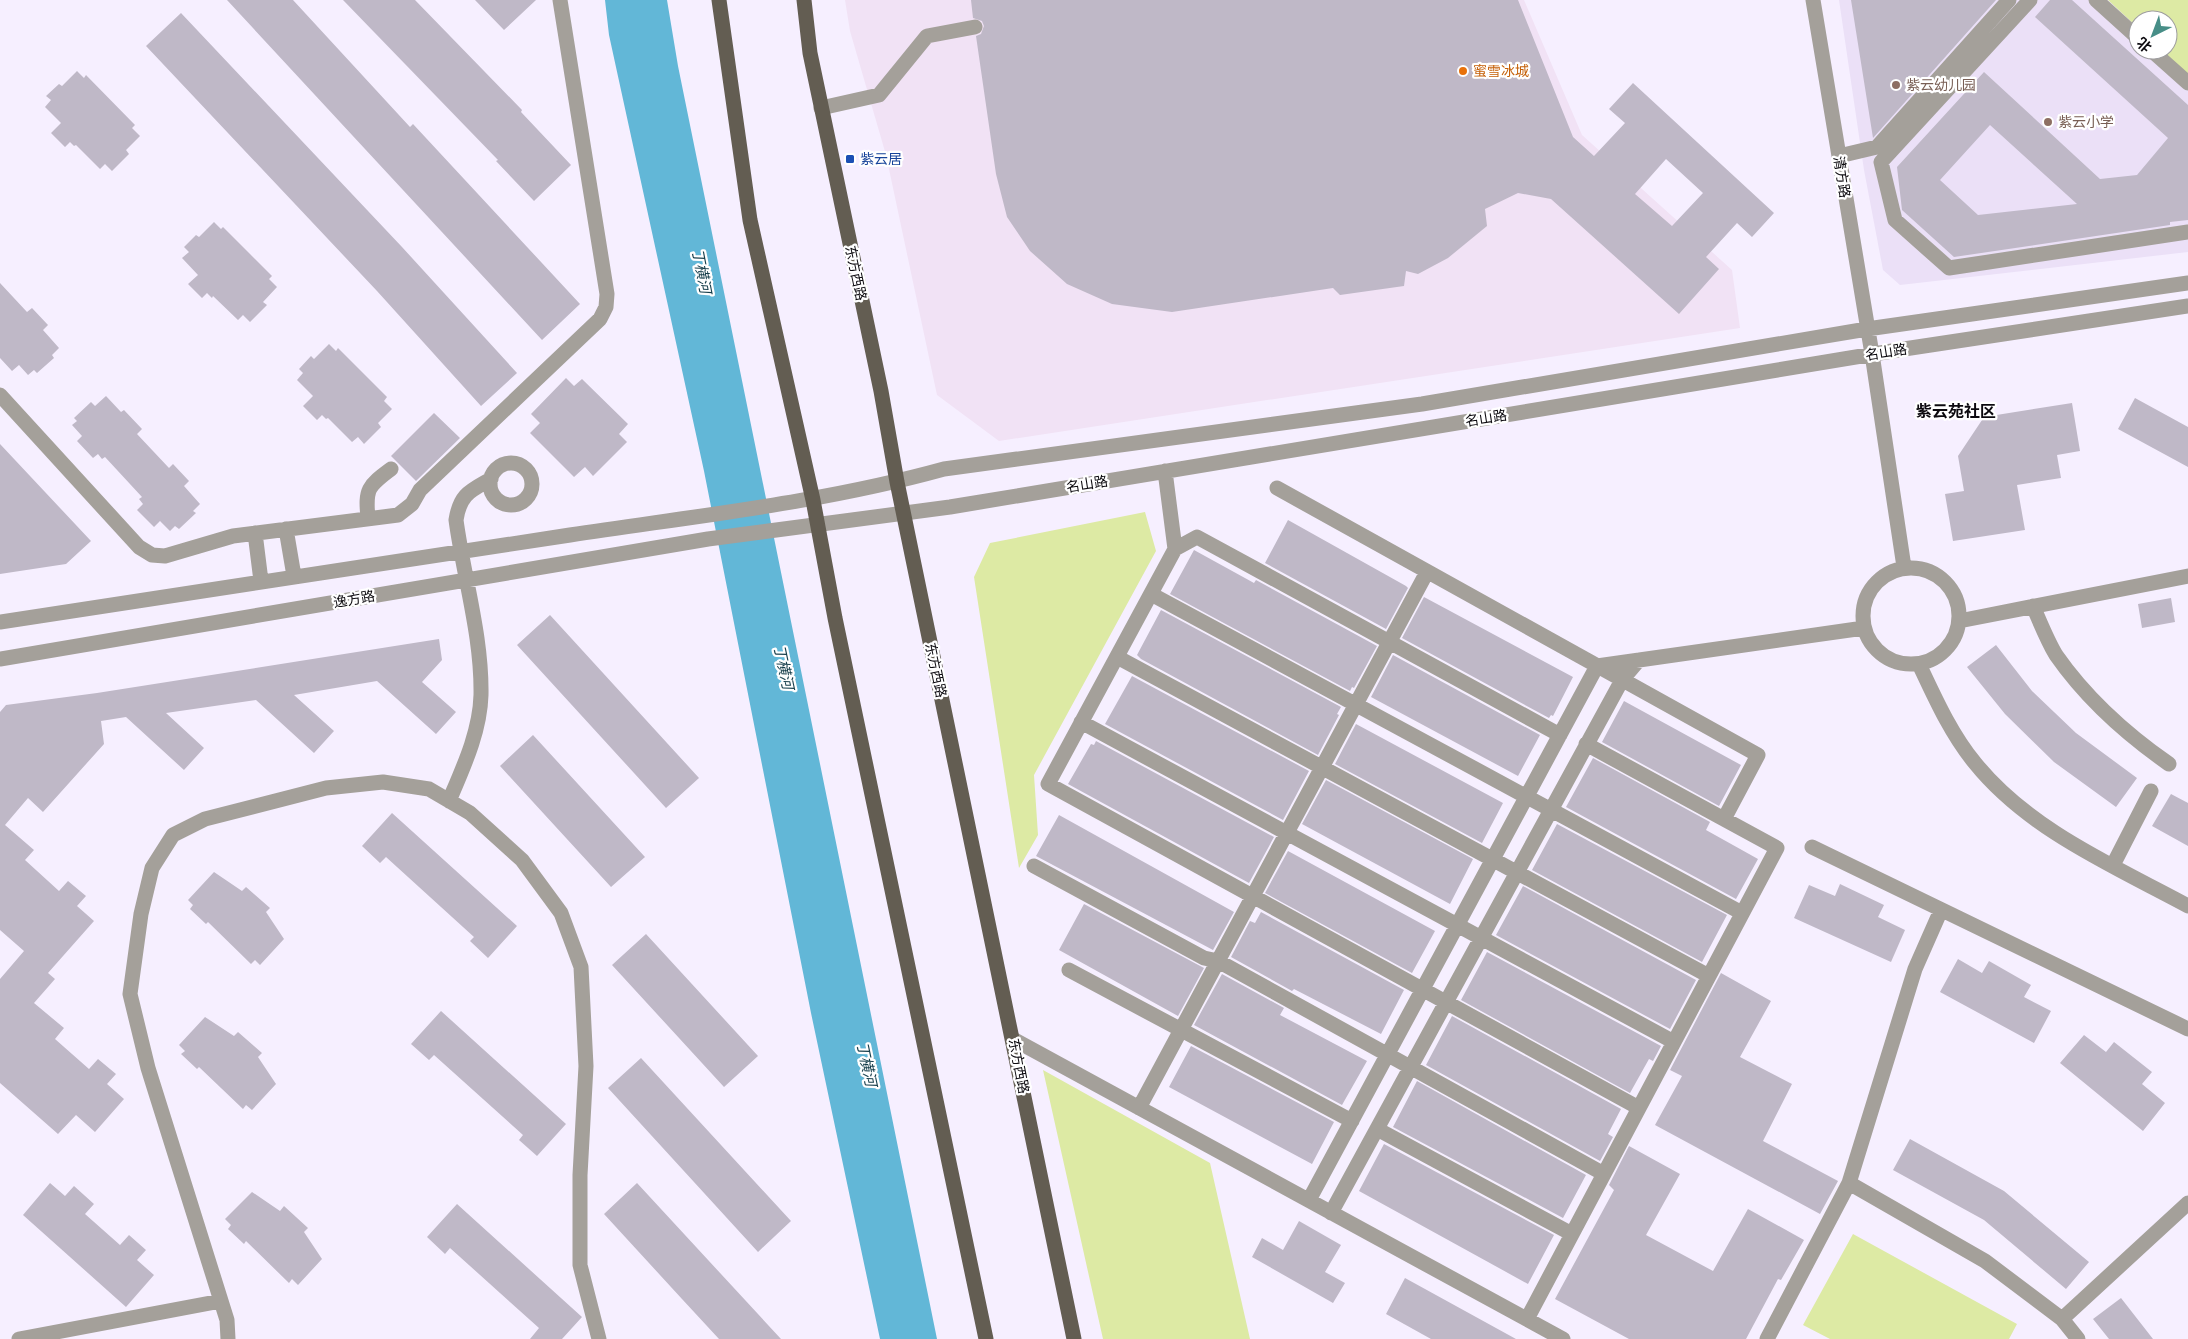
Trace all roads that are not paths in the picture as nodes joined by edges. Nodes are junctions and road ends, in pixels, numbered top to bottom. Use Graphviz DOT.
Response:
graph roads {
  1 [pos="560,0"];
  2 [pos="719,0"];
  3 [pos="804,0"];
  4 [pos="1812,0"];
  5 [pos="2008,0"];
  6 [pos="2030,0"];
  7 [pos="2096,0"];
  8 [pos="975,27"];
  9 [pos="2128,29"];
  10 [pos="2162,60"];
  11 [pos="2188,83"];
  12 [pos="821,108"];
  13 [pos="1838,156"];
  14 [pos="2188,232"];
  15 [pos="2188,283"];
  16 [pos="2188,306"];
  17 [pos="1867,329"];
  18 [pos="1872,354"];
  19 [pos="0,395"];
  20 [pos="391,469"];
  21 [pos="1165,471"];
  22 [pos="491,479"];
  23 [pos="897,482"];
  24 [pos="1277,488"];
  25 [pos="813,500"];
  26 [pos="903,512"];
  27 [pos="368,518"];
  28 [pos="818,524"];
  29 [pos="286,529"];
  30 [pos="255,533"];
  31 [pos="708,539"];
  32 [pos="1175,549"];
  33 [pos="460,551"];
  34 [pos="1904,567"];
  35 [pos="1427,572"];
  36 [pos="294,576"];
  37 [pos="2188,576"];
  38 [pos="467,580"];
  39 [pos="261,581"];
  40 [pos="1151,594"];
  41 [pos="2033,606"];
  42 [pos="1959,621"];
  43 [pos="0,622"];
  44 [pos="1864,628"];
  45 [pos="1389,642"];
  46 [pos="1116,657"];
  47 [pos="0,659"];
  48 [pos="1639,660"];
  49 [pos="1919,664"];
  50 [pos="1597,666"];
  51 [pos="1622,680"];
  52 [pos="1356,705"];
  53 [pos="1081,722"];
  54 [pos="1560,735"];
  55 [pos="1586,744"];
  56 [pos="2169,764"];
  57 [pos="1322,768"];
  58 [pos="2152,791"];
  59 [pos="1526,797"];
  60 [pos="450,801"];
  61 [pos="1550,810"];
  62 [pos="1724,819"];
  63 [pos="1287,833"];
  64 [pos="1812,846"];
  65 [pos="1492,859"];
  66 [pos="2113,865"];
  67 [pos="1034,866"];
  68 [pos="1516,872"];
  69 [pos="1252,896"];
  70 [pos="2188,906"];
  71 [pos="1941,910"];
  72 [pos="1742,913"];
  73 [pos="1457,925"];
  74 [pos="1481,937"];
  75 [pos="1218,961"];
  76 [pos="1069,970"];
  77 [pos="1709,976"];
  78 [pos="1422,990"];
  79 [pos="1446,1002"];
  80 [pos="2188,1029"];
  81 [pos="1181,1030"];
  82 [pos="1013,1039"];
  83 [pos="1674,1042"];
  84 [pos="1388,1054"];
  85 [pos="1411,1067"];
  86 [pos="1139,1108"];
  87 [pos="1639,1108"];
  88 [pos="1352,1121"];
  89 [pos="1377,1129"];
  90 [pos="1604,1174"];
  91 [pos="1849,1184"];
  92 [pos="1309,1200"];
  93 [pos="2188,1203"];
  94 [pos="1331,1213"];
  95 [pos="1572,1234"];
  96 [pos="221,1301"];
  97 [pos="1527,1319"];
  98 [pos="2062,1319"];
  99 [pos="19,1339"];
  100 [pos="226,1339"];
  101 [pos="599,1339"];
  102 [pos="986,1339"];
  103 [pos="1074,1339"];
  104 [pos="1563,1339"];
  105 [pos="1767,1339"];
  106 [pos="2078,1339"];
  1 -- 27 [label="street"];
  2 -- 25 [label="main road"];
  3 -- 12 [label="main road, 东方西路"];
  4 -- 13 [label="street, 清方路"];
  5 -- 13 [label="street"];
  6 -- 14 [label="street"];
  7 -- 9 [label="street"];
  8 -- 12 [label="street"];
  10 -- 11 [label="street"];
  12 -- 23 [label="main road, 东方西路"];
  13 -- 17 [label="street, 清方路"];
  15 -- 17 [label="street, 名山路"];
  16 -- 18 [label="street, 名山路"];
  17 -- 18 [label="street, 清方路"];
  17 -- 23 [label="street, 名山路"];
  18 -- 21 [label="street, 名山路"];
  18 -- 34 [label="street, 清方路"];
  19 -- 30 [label="street"];
  20 -- 27 [label="street"];
  21 -- 26 [label="street, 名山路"];
  21 -- 32 [label="street"];
  22 -- 33 [label="street"];
  23 -- 25 [label="street, 名山路"];
  23 -- 26 [label="main road, 东方西路"];
  24 -- 35 [label="street"];
  25 -- 28 [label="main road"];
  25 -- 33 [label="street"];
  26 -- 28 [label="street, 名山路"];
  26 -- 82 [label="main road, 东方西路"];
  27 -- 29 [label="street"];
  28 -- 31 [label="street, 名山路"];
  28 -- 102 [label="main road"];
  29 -- 30 [label="street"];
  29 -- 36 [label="street"];
  30 -- 39 [label="street"];
  31 -- 38 [label="street, 逸方路"];
  32 -- 40 [label="street"];
  32 -- 45 [label="street"];
  33 -- 36 [label="street"];
  33 -- 38 [label="street"];
  34 -- 42 [label="street"];
  34 -- 44 [label="street"];
  35 -- 45 [label="street"];
  35 -- 50 [label="street"];
  36 -- 39 [label="street"];
  37 -- 41 [label="street"];
  38 -- 47 [label="street, 逸方路"];
  38 -- 60 [label="street"];
  39 -- 43 [label="street"];
  40 -- 46 [label="street"];
  40 -- 52 [label="street"];
  41 -- 42 [label="street"];
  41 -- 56 [label="street"];
  42 -- 49 [label="street"];
  44 -- 48 [label="street"];
  44 -- 49 [label="street"];
  45 -- 52 [label="street"];
  45 -- 54 [label="street"];
  46 -- 53 [label="street"];
  46 -- 57 [label="street"];
  48 -- 50 [label="street"];
  48 -- 51 [label="street"];
  49 -- 66 [label="street"];
  50 -- 51 [label="street"];
  50 -- 54 [label="street"];
  51 -- 55 [label="street"];
  51 -- 62 [label="street"];
  52 -- 57 [label="street"];
  52 -- 59 [label="street"];
  53 -- 63 [label="street"];
  53 -- 69 [label="street"];
  54 -- 59 [label="street"];
  55 -- 61 [label="street"];
  55 -- 62 [label="street"];
  57 -- 63 [label="street"];
  57 -- 65 [label="street"];
  58 -- 66 [label="street"];
  59 -- 61 [label="street"];
  59 -- 65 [label="street"];
  60 -- 96 [label="street"];
  60 -- 101 [label="street"];
  61 -- 68 [label="street"];
  61 -- 72 [label="street"];
  62 -- 72 [label="street"];
  63 -- 69 [label="street"];
  63 -- 73 [label="street"];
  64 -- 71 [label="street"];
  65 -- 68 [label="street"];
  65 -- 73 [label="street"];
  66 -- 70 [label="street"];
  67 -- 75 [label="street"];
  68 -- 74 [label="street"];
  68 -- 77 [label="street"];
  69 -- 75 [label="street"];
  69 -- 78 [label="street"];
  71 -- 80 [label="street"];
  71 -- 91 [label="street"];
  72 -- 77 [label="street"];
  73 -- 74 [label="street"];
  73 -- 78 [label="street"];
  74 -- 79 [label="street"];
  74 -- 83 [label="street"];
  75 -- 81 [label="street"];
  75 -- 84 [label="street"];
  76 -- 81 [label="street"];
  77 -- 83 [label="street"];
  78 -- 79 [label="street"];
  78 -- 84 [label="street"];
  79 -- 85 [label="street"];
  79 -- 87 [label="street"];
  81 -- 86 [label="street"];
  81 -- 88 [label="street"];
  82 -- 86 [label="street"];
  82 -- 103 [label="main road, 东方西路"];
  83 -- 87 [label="street"];
  84 -- 85 [label="street"];
  84 -- 88 [label="street"];
  85 -- 89 [label="street"];
  85 -- 90 [label="street"];
  86 -- 92 [label="street"];
  87 -- 90 [label="street"];
  88 -- 92 [label="street"];
  89 -- 94 [label="street"];
  89 -- 95 [label="street"];
  90 -- 95 [label="street"];
  91 -- 98 [label="street"];
  91 -- 105 [label="street"];
  92 -- 94 [label="street"];
  93 -- 98 [label="street"];
  94 -- 97 [label="street"];
  95 -- 97 [label="street"];
  96 -- 99 [label="street"];
  96 -- 100 [label="street"];
  97 -- 104 [label="street"];
  98 -- 106 [label="street"];
}
